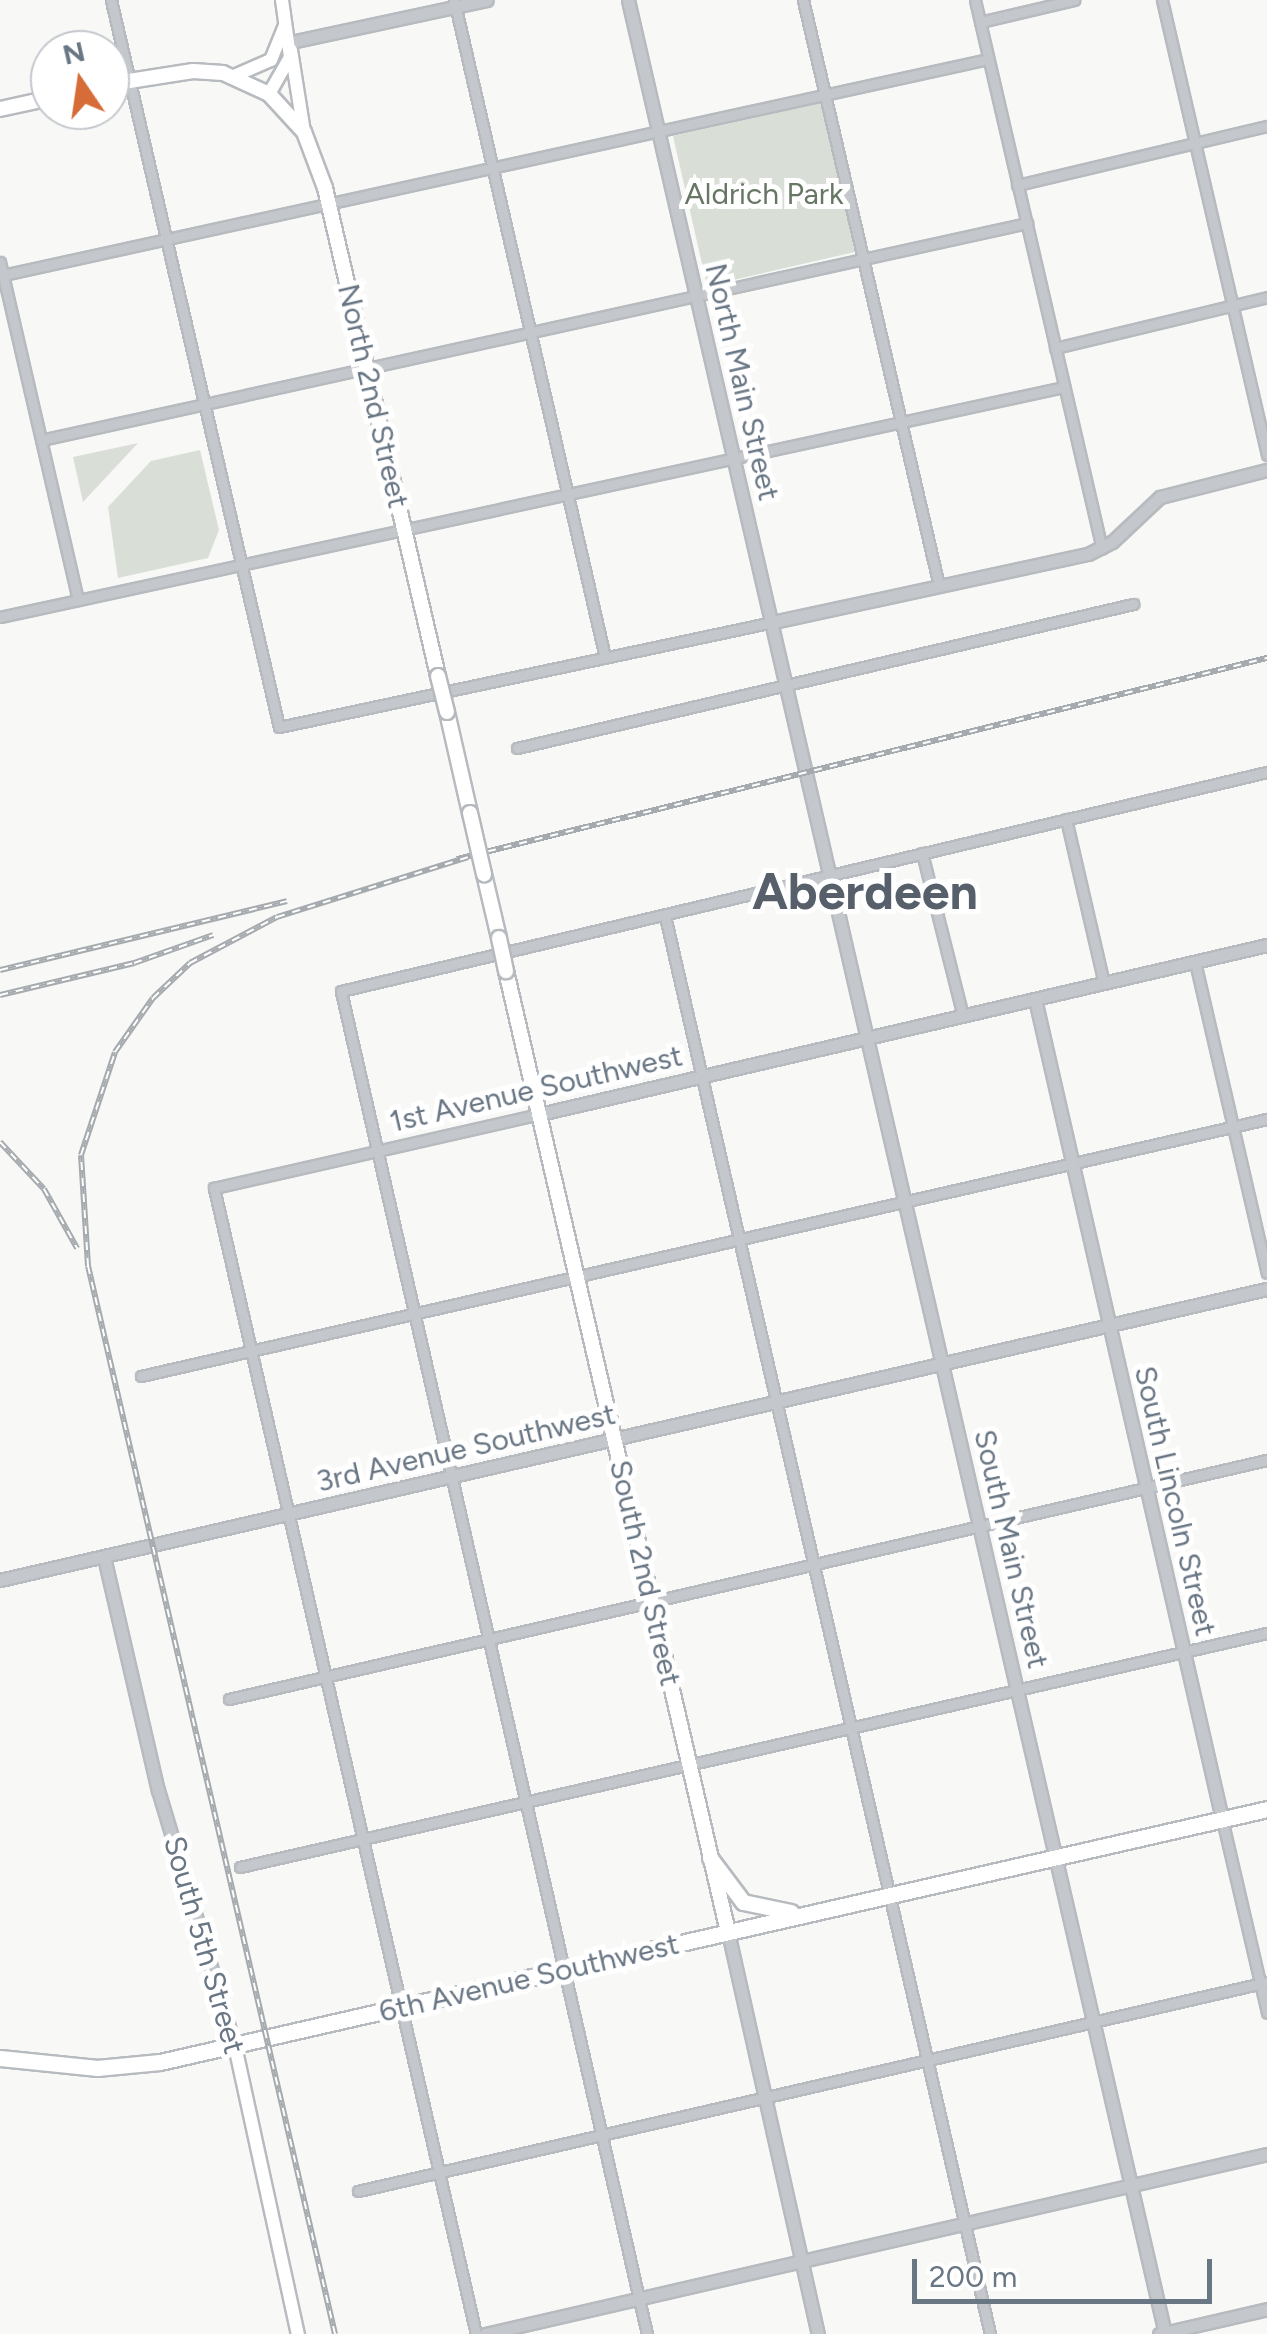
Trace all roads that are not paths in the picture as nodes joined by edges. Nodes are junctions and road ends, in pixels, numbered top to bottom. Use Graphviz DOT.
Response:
graph roads {
  1 [pos="111,0"];
  2 [pos="282,0"];
  3 [pos="487,0"];
  4 [pos="628,0"];
  5 [pos="803,0"];
  6 [pos="975,0"];
  7 [pos="1074,0"];
  8 [pos="1162,0"];
  9 [pos="454,4"];
  10 [pos="286,19"];
  11 [pos="980,22"];
  12 [pos="118,30"];
  13 [pos="324,36"];
  14 [pos="291,46"];
  15 [pos="988,59"];
  16 [pos="297,70"];
  17 [pos="234,76"];
  18 [pos="130,80"];
  19 [pos="268,94"];
  20 [pos="826,96"];
  21 [pos="30,102"];
  22 [pos="0,109"];
  23 [pos="1267,126"];
  24 [pos="304,132"];
  25 [pos="659,133"];
  26 [pos="1195,143"];
  27 [pos="493,168"];
  28 [pos="1018,185"];
  29 [pos="328,205"];
  30 [pos="1026,223"];
  31 [pos="166,240"];
  32 [pos="863,258"];
  33 [pos="0,262"];
  34 [pos="3,275"];
  35 [pos="696,295"];
  36 [pos="1267,298"];
  37 [pos="1232,305"];
  38 [pos="530,331"];
  39 [pos="1055,348"];
  40 [pos="367,367"];
  41 [pos="1064,387"];
  42 [pos="204,404"];
  43 [pos="902,422"];
  44 [pos="41,440"];
  45 [pos="1267,455"];
  46 [pos="735,458"];
  47 [pos="1267,470"];
  48 [pos="568,494"];
  49 [pos="404,530"];
  50 [pos="1102,549"];
  51 [pos="241,564"];
  52 [pos="938,586"];
  53 [pos="78,600"];
  54 [pos="1133,604"];
  55 [pos="0,617"];
  56 [pos="773,622"];
  57 [pos="605,657"];
  58 [pos="788,686"];
  59 [pos="517,748"];
  60 [pos="1267,772"];
  61 [pos="808,776"];
  62 [pos="470,812"];
  63 [pos="1066,819"];
  64 [pos="922,854"];
  65 [pos="831,876"];
  66 [pos="665,916"];
  67 [pos="1267,945"];
  68 [pos="1196,962"];
  69 [pos="1104,983"];
  70 [pos="1035,1000"];
  71 [pos="963,1016"];
  72 [pos="868,1038"];
  73 [pos="702,1077"];
  74 [pos="540,1114"];
  75 [pos="1267,1119"];
  76 [pos="1233,1127"];
  77 [pos="377,1151"];
  78 [pos="1072,1163"];
  79 [pos="906,1201"];
  80 [pos="739,1240"];
  81 [pos="1267,1273"];
  82 [pos="576,1277"];
  83 [pos="1267,1289"];
  84 [pos="414,1314"];
  85 [pos="1110,1326"];
  86 [pos="252,1351"];
  87 [pos="943,1364"];
  88 [pos="140,1376"];
  89 [pos="777,1401"];
  90 [pos="615,1438"];
  91 [pos="1267,1460"];
  92 [pos="451,1476"];
  93 [pos="1146,1488"];
  94 [pos="289,1515"];
  95 [pos="980,1527"];
  96 [pos="104,1557"];
  97 [pos="814,1565"];
  98 [pos="0,1580"];
  99 [pos="652,1603"];
  100 [pos="1267,1633"];
  101 [pos="489,1640"];
  102 [pos="1184,1652"];
  103 [pos="326,1678"];
  104 [pos="1018,1690"];
  105 [pos="229,1699"];
  106 [pos="852,1727"];
  107 [pos="689,1765"];
  108 [pos="526,1803"];
  109 [pos="1267,1808"];
  110 [pos="1222,1819"];
  111 [pos="363,1840"];
  112 [pos="1056,1857"];
  113 [pos="710,1858"];
  114 [pos="240,1867"];
  115 [pos="890,1895"];
  116 [pos="810,1914"];
  117 [pos="728,1932"];
  118 [pos="564,1970"];
  119 [pos="1264,1983"];
  120 [pos="402,2008"];
  121 [pos="1267,2013"];
  122 [pos="1094,2022"];
  123 [pos="234,2046"];
  124 [pos="0,2058"];
  125 [pos="928,2060"];
  126 [pos="765,2098"];
  127 [pos="602,2136"];
  128 [pos="1267,2154"];
  129 [pos="439,2172"];
  130 [pos="1131,2186"];
  131 [pos="358,2191"];
  132 [pos="965,2224"];
  133 [pos="802,2261"];
  134 [pos="639,2298"];
  135 [pos="1267,2309"];
  136 [pos="298,2334"];
  137 [pos="476,2334"];
  138 [pos="484,2334"];
  139 [pos="647,2334"];
  140 [pos="818,2334"];
  141 [pos="990,2334"];
  142 [pos="1163,2334"];
  1 -- 12 [label="street"];
  2 -- 10 [label="main road"];
  3 -- 9 [label="street"];
  4 -- 25 [label="street, North Main Street"];
  5 -- 20 [label="street"];
  6 -- 11 [label="street"];
  7 -- 11 [label="street"];
  8 -- 26 [label="street"];
  9 -- 13 [label="street"];
  9 -- 27 [label="street"];
  10 -- 14 [label="main road"];
  10 -- 17 [label="main road"];
  11 -- 15 [label="street"];
  13 -- 14 [label="street"];
  13 -- 16 [label="street"];
  14 -- 16 [label="main road"];
  14 -- 19 [label="main road"];
  15 -- 20 [label="street"];
  15 -- 28 [label="street"];
  16 -- 24 [label="main road"];
  17 -- 18 [label="main road"];
  17 -- 19 [label="main road, North 2nd Street"];
  18 -- 31 [label="street"];
  19 -- 24 [label="main road, North 2nd Street"];
  20 -- 25 [label="street"];
  20 -- 32 [label="street"];
  21 -- 22 [label="main road"];
  23 -- 26 [label="street"];
  24 -- 29 [label="main road, North 2nd Street"];
  25 -- 27 [label="street"];
  25 -- 35 [label="street, North Main Street"];
  26 -- 28 [label="street"];
  26 -- 37 [label="street"];
  27 -- 29 [label="street"];
  27 -- 38 [label="street"];
  28 -- 30 [label="street"];
  29 -- 31 [label="street"];
  29 -- 40 [label="main road, North 2nd Street"];
  30 -- 32 [label="street"];
  30 -- 39 [label="street"];
  31 -- 34 [label="street"];
  31 -- 42 [label="street"];
  32 -- 35 [label="street"];
  32 -- 43 [label="street"];
  33 -- 34 [label="street"];
  34 -- 44 [label="street"];
  35 -- 38 [label="street"];
  35 -- 46 [label="street, North Main Street"];
  36 -- 37 [label="street"];
  37 -- 39 [label="street"];
  37 -- 45 [label="street"];
  38 -- 40 [label="street"];
  38 -- 48 [label="street"];
  39 -- 41 [label="street"];
  40 -- 42 [label="street"];
  40 -- 49 [label="main road, North 2nd Street"];
  41 -- 43 [label="street"];
  41 -- 50 [label="street"];
  42 -- 44 [label="street"];
  42 -- 51 [label="street"];
  43 -- 46 [label="street"];
  43 -- 52 [label="street"];
  44 -- 53 [label="street"];
  46 -- 48 [label="street"];
  46 -- 56 [label="street, North Main Street"];
  47 -- 50 [label="street"];
  48 -- 49 [label="street"];
  48 -- 57 [label="street"];
  49 -- 51 [label="street"];
  49 -- 62 [label="main road, North 2nd Street, bridge"];
  50 -- 52 [label="street"];
  51 -- 53 [label="street"];
  51 -- 57 [label="street"];
  52 -- 56 [label="street"];
  53 -- 55 [label="street"];
  54 -- 58 [label="street"];
  56 -- 57 [label="street"];
  56 -- 58 [label="street, North Main Street"];
  58 -- 59 [label="street"];
  58 -- 61 [label="street, North Main Street"];
  60 -- 63 [label="street"];
  61 -- 65 [label="street, South Main Street"];
  62 -- 74 [label="main road, South 2nd Street, bridge"];
  63 -- 64 [label="street"];
  63 -- 69 [label="street"];
  64 -- 65 [label="street"];
  64 -- 71 [label="street"];
  65 -- 66 [label="street"];
  65 -- 72 [label="street, South Main Street"];
  66 -- 73 [label="street"];
  66 -- 77 [label="street"];
  67 -- 68 [label="street, 1st Avenue Southwest"];
  68 -- 69 [label="street, 1st Avenue Southwest"];
  68 -- 76 [label="street"];
  69 -- 70 [label="street, 1st Avenue Southwest"];
  70 -- 71 [label="street, 1st Avenue Southwest"];
  70 -- 78 [label="street, South Lincoln Street"];
  71 -- 72 [label="street, 1st Avenue Southwest"];
  72 -- 73 [label="street, 1st Avenue Southwest"];
  72 -- 79 [label="street, South Main Street"];
  73 -- 74 [label="street, 1st Avenue Southwest"];
  73 -- 80 [label="street"];
  74 -- 77 [label="street, 1st Avenue Southwest"];
  74 -- 82 [label="main road, South 2nd Street"];
  75 -- 76 [label="street"];
  76 -- 78 [label="street"];
  76 -- 81 [label="street"];
  77 -- 84 [label="street"];
  77 -- 86 [label="street, 1st Avenue Southwest"];
  78 -- 79 [label="street"];
  78 -- 85 [label="street, South Lincoln Street"];
  79 -- 80 [label="street"];
  79 -- 87 [label="street, South Main Street"];
  80 -- 82 [label="street"];
  80 -- 89 [label="street"];
  82 -- 84 [label="street"];
  82 -- 90 [label="main road, South 2nd Street"];
  83 -- 85 [label="street, 3rd Avenue Southwest"];
  84 -- 86 [label="street"];
  84 -- 92 [label="street"];
  85 -- 87 [label="street, 3rd Avenue Southwest"];
  85 -- 93 [label="street, South Lincoln Street"];
  86 -- 88 [label="street"];
  86 -- 94 [label="street"];
  87 -- 89 [label="street, 3rd Avenue Southwest"];
  87 -- 95 [label="street, South Main Street"];
  89 -- 90 [label="street, 3rd Avenue Southwest"];
  89 -- 97 [label="street"];
  90 -- 92 [label="street, 3rd Avenue Southwest"];
  90 -- 99 [label="main road, South 2nd Street"];
  91 -- 93 [label="street"];
  92 -- 94 [label="street, 3rd Avenue Southwest"];
  92 -- 101 [label="street"];
  93 -- 95 [label="street"];
  93 -- 102 [label="street, South Lincoln Street"];
  94 -- 96 [label="street, 3rd Avenue Southwest"];
  94 -- 103 [label="street"];
  95 -- 97 [label="street"];
  95 -- 104 [label="street, South Main Street"];
  96 -- 98 [label="street, 3rd Avenue Southwest"];
  96 -- 123 [label="street, South 5th Street"];
  97 -- 99 [label="street"];
  97 -- 106 [label="street"];
  99 -- 101 [label="street"];
  99 -- 107 [label="main road, South 2nd Street"];
  100 -- 102 [label="street"];
  101 -- 103 [label="street"];
  101 -- 108 [label="street"];
  102 -- 104 [label="street"];
  102 -- 110 [label="street, South Lincoln Street"];
  103 -- 105 [label="street"];
  103 -- 111 [label="street"];
  104 -- 106 [label="street"];
  104 -- 112 [label="street, South Main Street"];
  106 -- 107 [label="street"];
  106 -- 115 [label="street"];
  107 -- 108 [label="street"];
  107 -- 113 [label="main road, South 2nd Street"];
  108 -- 111 [label="street"];
  108 -- 118 [label="street"];
  109 -- 110 [label="highway, 6th Avenue Southwest"];
  110 -- 112 [label="highway, 6th Avenue Southwest"];
  110 -- 119 [label="street, South Lincoln Street"];
  111 -- 114 [label="street"];
  111 -- 120 [label="street"];
  112 -- 115 [label="highway, 6th Avenue Southwest"];
  112 -- 122 [label="street, South Main Street"];
  113 -- 116 [label="highway"];
  113 -- 117 [label="main road, South 2nd Street"];
  115 -- 116 [label="highway, 6th Avenue Southwest"];
  115 -- 125 [label="street"];
  116 -- 117 [label="highway, 6th Avenue Southwest"];
  117 -- 118 [label="highway, 6th Avenue Southwest"];
  117 -- 126 [label="street, South 2nd Street"];
  118 -- 120 [label="highway, 6th Avenue Southwest"];
  118 -- 127 [label="street"];
  119 -- 121 [label="street, South Lincoln Street"];
  119 -- 122 [label="street"];
  120 -- 123 [label="highway, 6th Avenue Southwest"];
  120 -- 129 [label="street"];
  122 -- 125 [label="street"];
  122 -- 130 [label="street, South Main Street"];
  123 -- 124 [label="highway, 6th Avenue Southwest"];
  123 -- 136 [label="main road, South 5th Street"];
  125 -- 126 [label="street"];
  125 -- 132 [label="street"];
  126 -- 127 [label="street"];
  126 -- 133 [label="street, South 2nd Street"];
  127 -- 129 [label="street"];
  127 -- 134 [label="street"];
  128 -- 130 [label="street"];
  129 -- 131 [label="street"];
  129 -- 137 [label="street"];
  130 -- 132 [label="street"];
  130 -- 142 [label="street, South Main Street"];
  132 -- 133 [label="street"];
  132 -- 141 [label="street"];
  133 -- 134 [label="street"];
  133 -- 140 [label="street, South 2nd Street"];
  134 -- 138 [label="street"];
  134 -- 139 [label="street"];
  135 -- 142 [label="street"];
}
